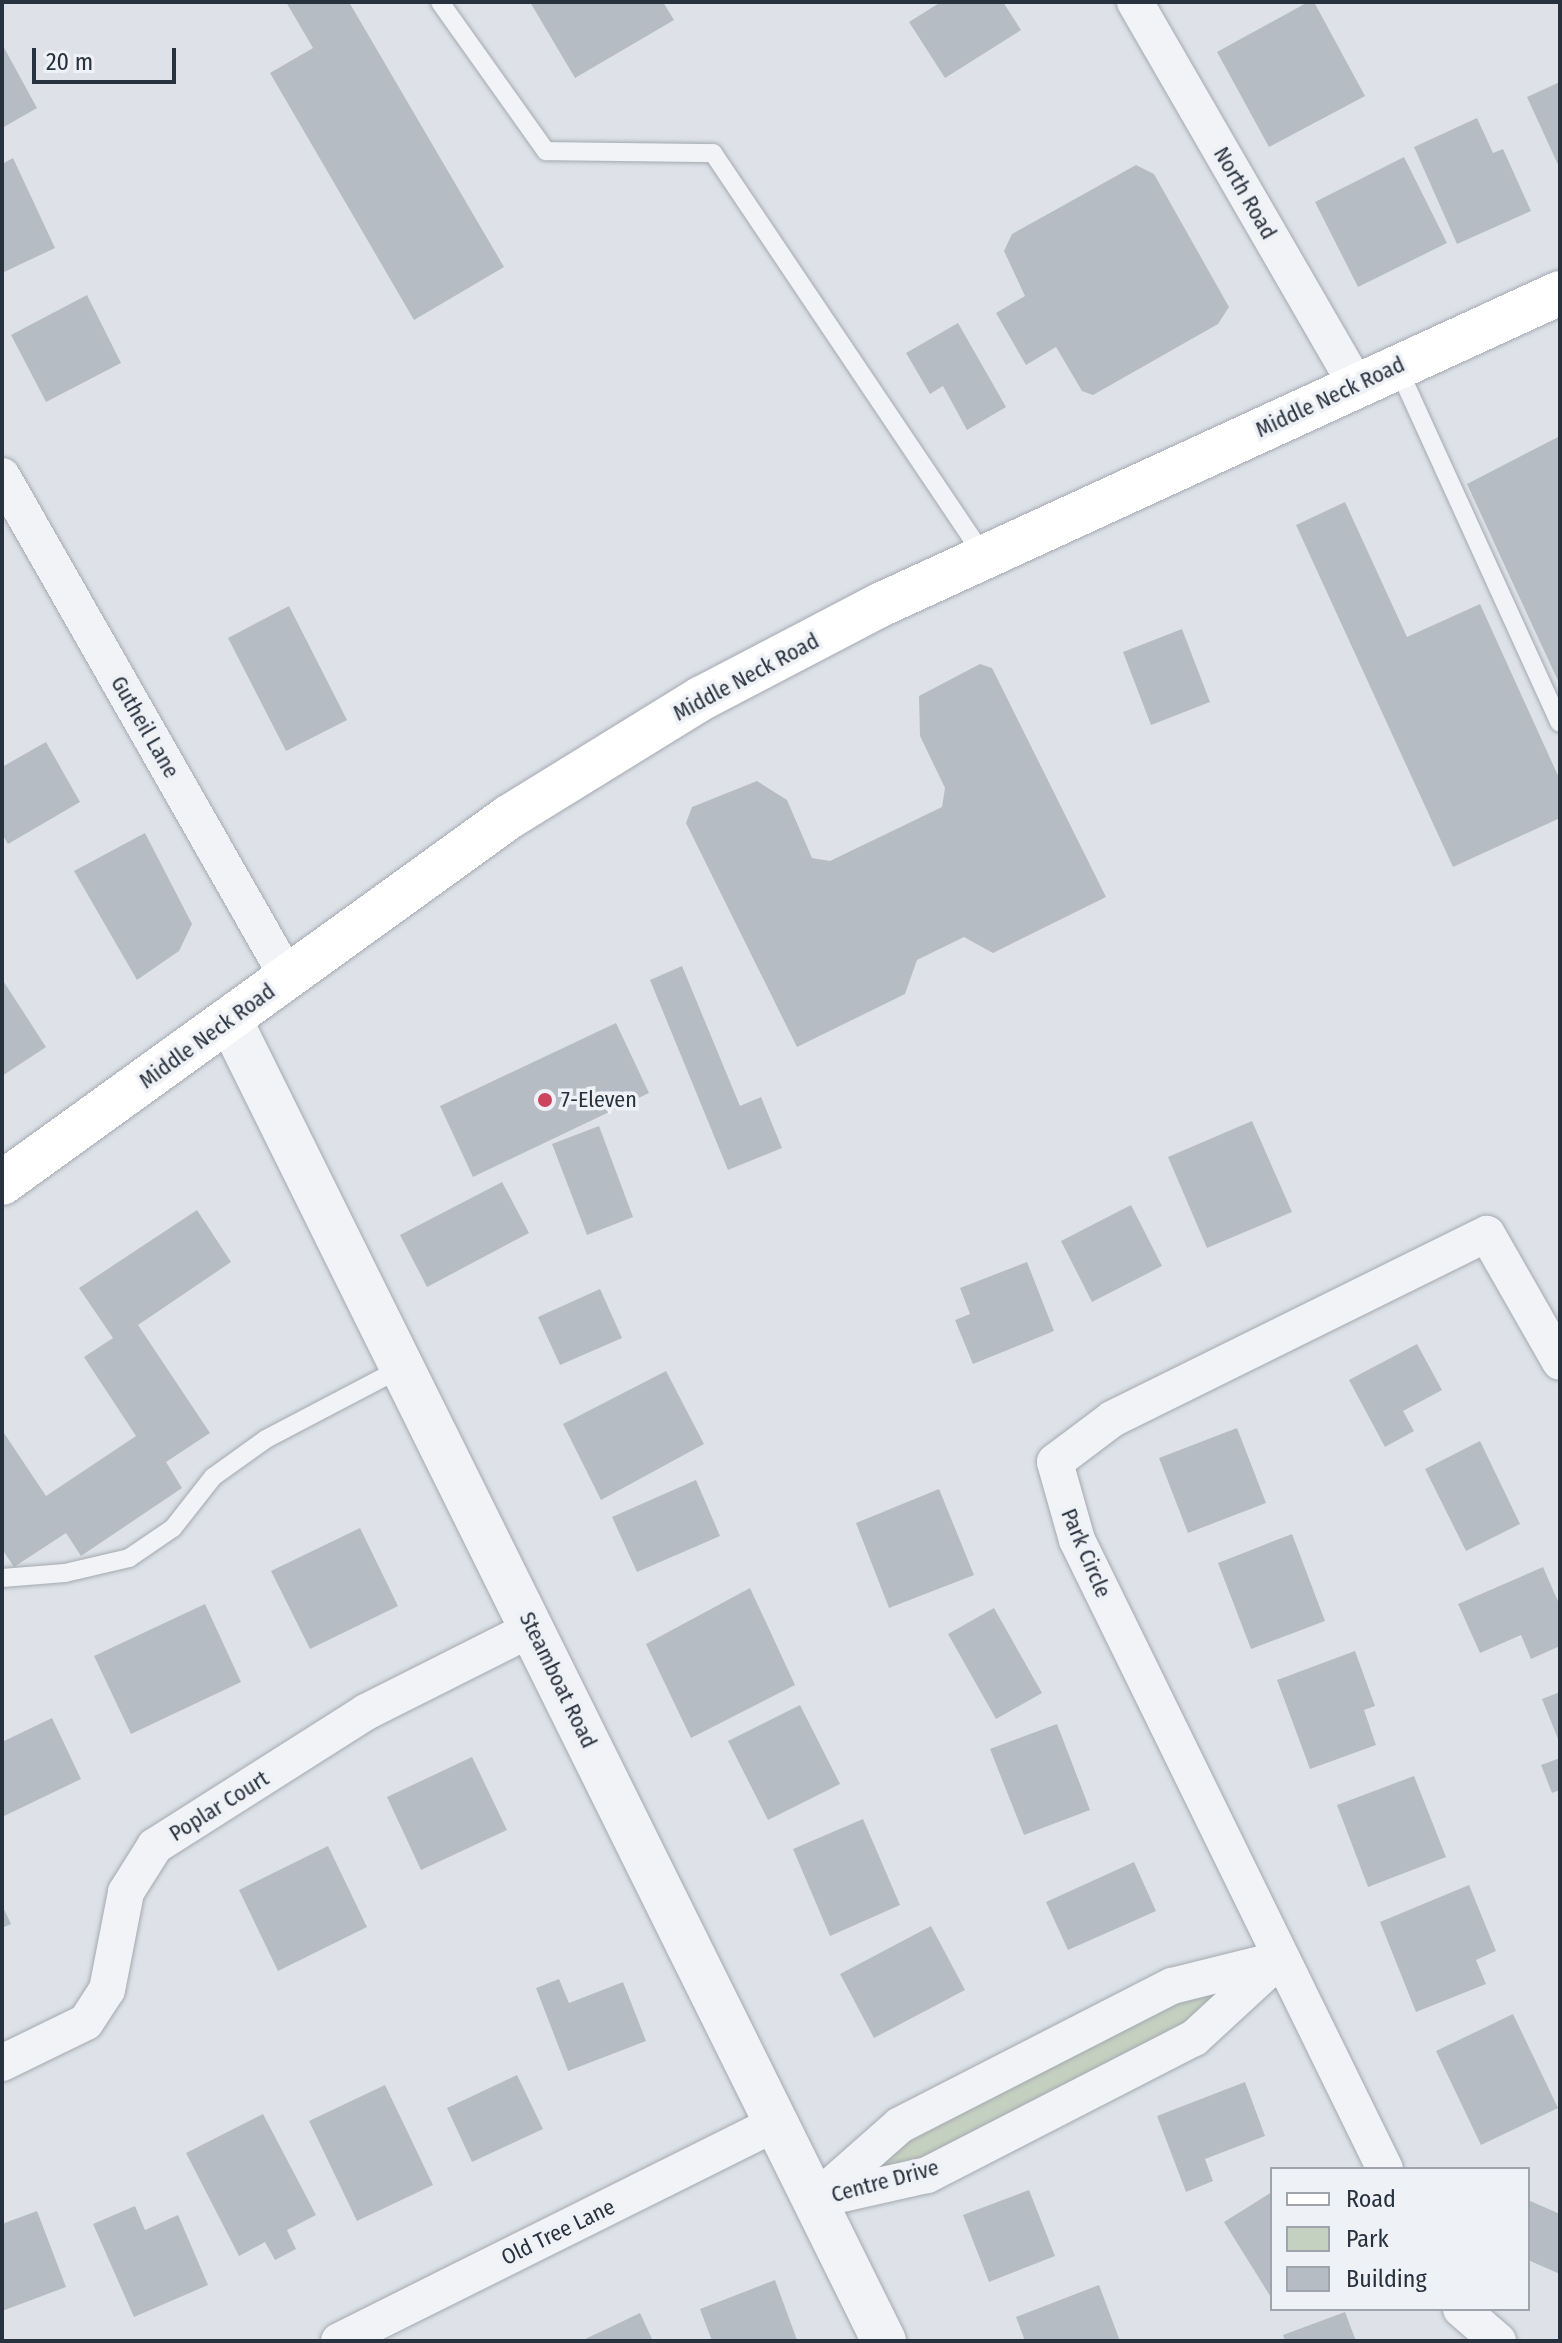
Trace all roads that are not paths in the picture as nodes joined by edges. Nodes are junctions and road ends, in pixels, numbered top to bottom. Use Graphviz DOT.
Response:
graph roads {
  1 [pos="440,2"];
  2 [pos="1135,2"];
  3 [pos="1560,293"];
  4 [pos="1397,366"];
  5 [pos="1356,385"];
  6 [pos="2,476"];
  7 [pos="984,557"];
  8 [pos="1560,723"];
  9 [pos="288,978"];
  10 [pos="230,1020"];
  11 [pos="2,1183"];
  12 [pos="1560,1362"];
  13 [pos="403,1367"];
  14 [pos="2,1578"];
  15 [pos="533,1628"];
  16 [pos="1280,1959"];
  17 [pos="2,2063"];
  18 [pos="777,2123"];
  19 [pos="1384,2167"];
  20 [pos="815,2200"];
  21 [pos="1463,2311"];
  22 [pos="339,2341"];
  23 [pos="884,2341"];
  24 [pos="1498,2341"];
  1 -- 7 [label="lane"];
  2 -- 5 [label="street, North Road"];
  3 -- 4 [label="main road, Middle Neck Road"];
  4 -- 5 [label="main road, Middle Neck Road"];
  4 -- 8 [label="lane"];
  5 -- 7 [label="main road, Middle Neck Road"];
  6 -- 9 [label="street, Gutheil Lane"];
  7 -- 9 [label="main road, Middle Neck Road"];
  9 -- 10 [label="main road, Middle Neck Road"];
  10 -- 11 [label="main road, Middle Neck Road"];
  10 -- 13 [label="street, Steamboat Road"];
  12 -- 16 [label="street, Park Circle"];
  13 -- 14 [label="lane"];
  13 -- 15 [label="street, Steamboat Road"];
  15 -- 17 [label="street, Poplar Court"];
  15 -- 18 [label="street, Steamboat Road"];
  16 -- 19 [label="street, Park Circle"];
  16 -- 20 [label="street, Centre Drive"];
  16 -- 20 [label="street, Centre Drive"];
  18 -- 20 [label="street, Steamboat Road"];
  18 -- 22 [label="street, Old Tree Lane"];
  20 -- 23 [label="street, Steamboat Road"];
  21 -- 24 [label="street"];
}
